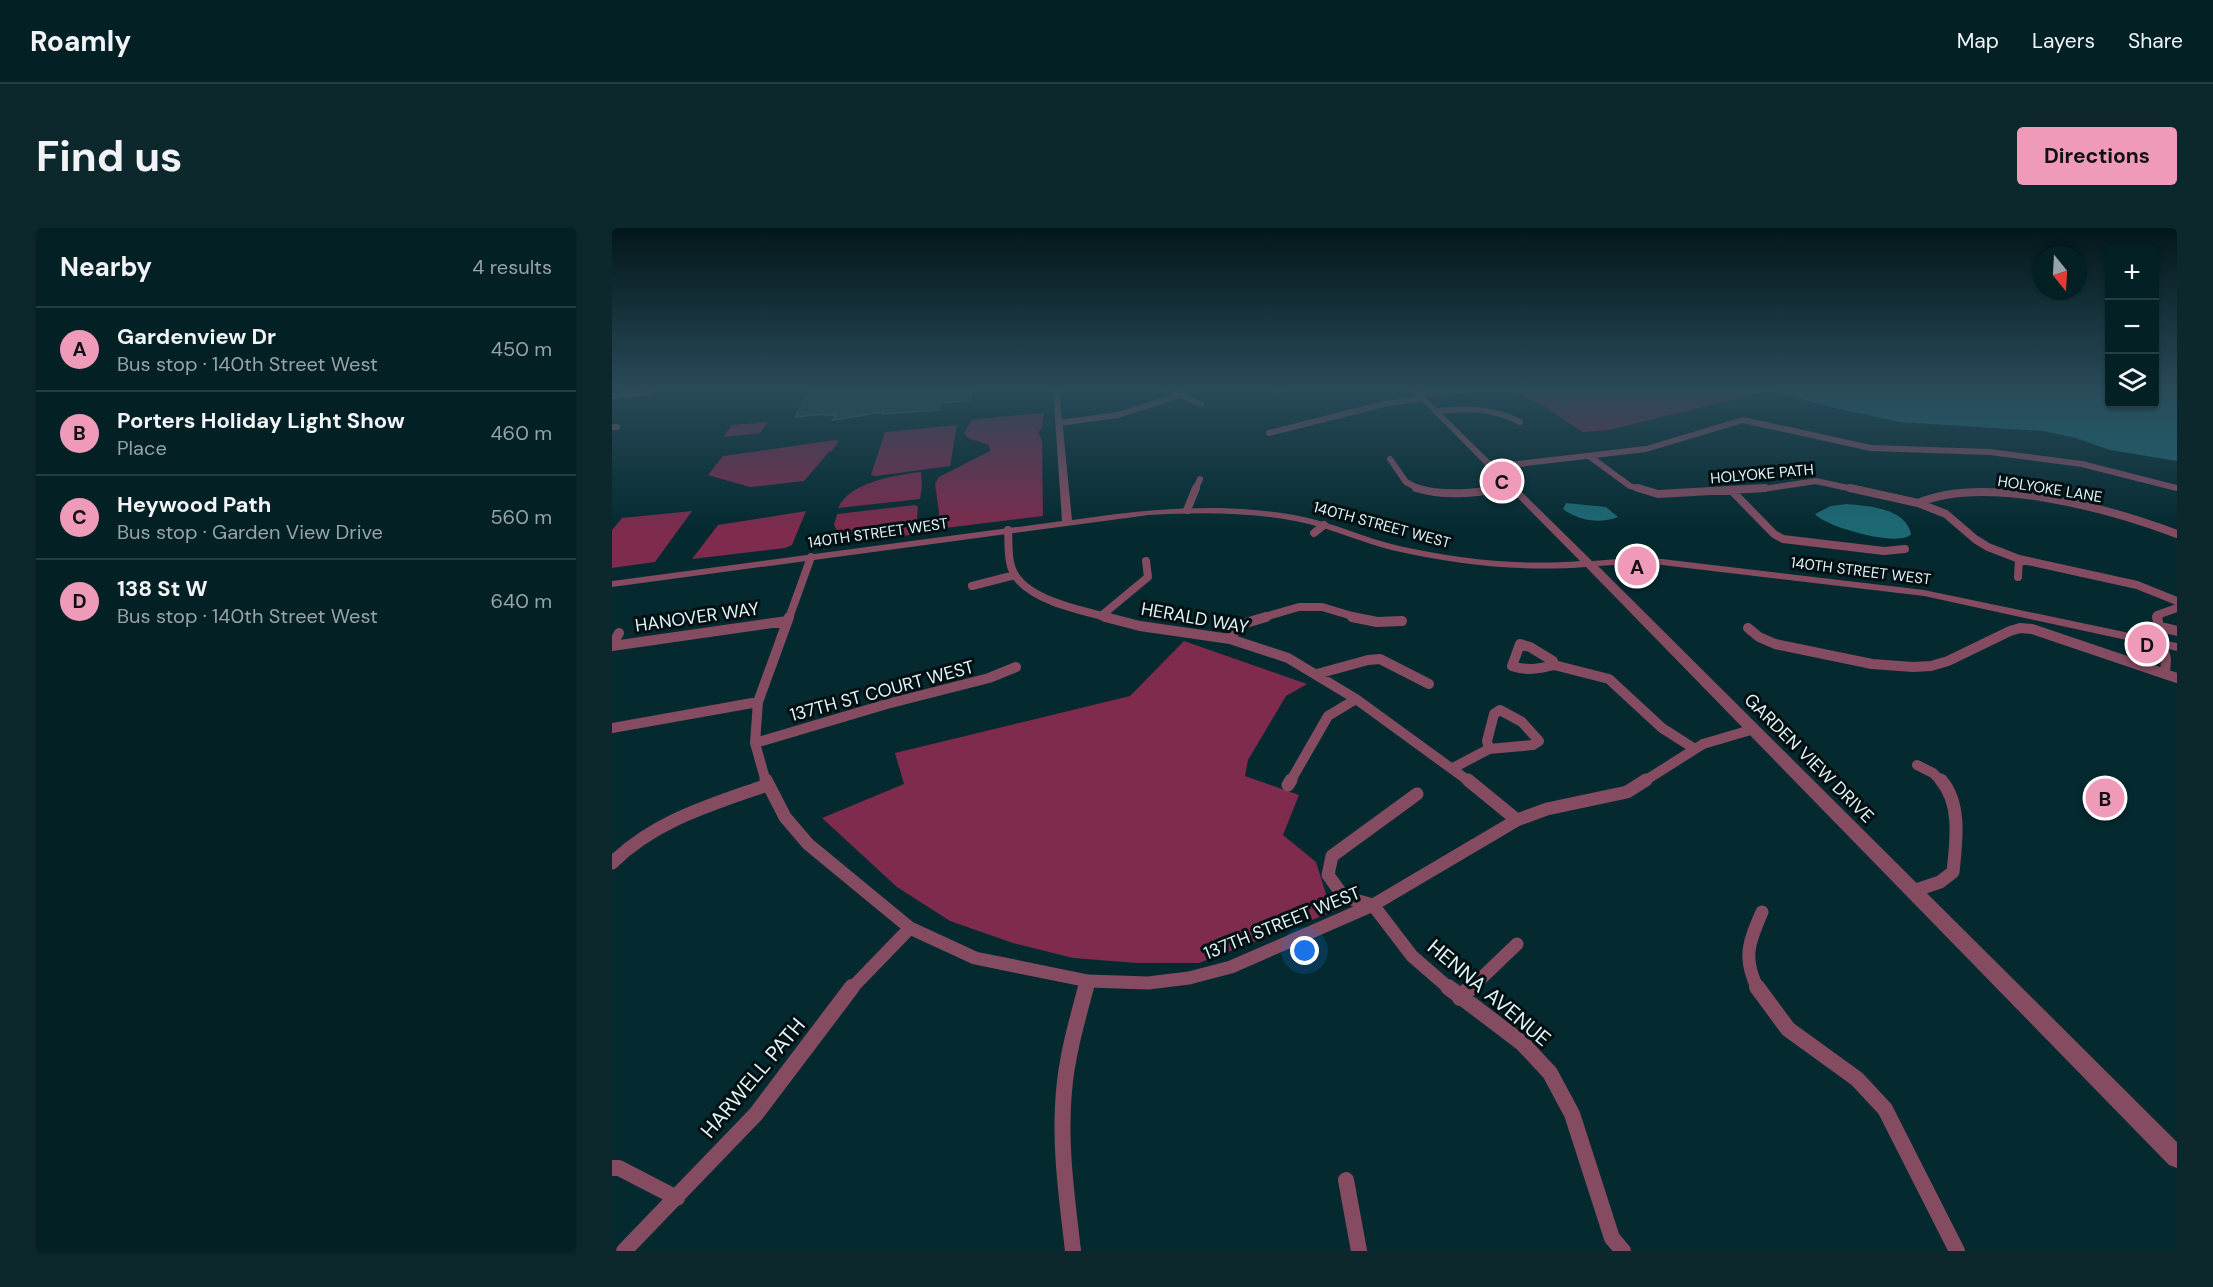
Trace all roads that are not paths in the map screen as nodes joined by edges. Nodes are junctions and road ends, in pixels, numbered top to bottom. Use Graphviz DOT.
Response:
graph roads {
  1 [pos="1060,436"];
  2 [pos="1462,436"];
  3 [pos="1691,436"];
  4 [pos="1815,436"];
  5 [pos="1589,456"];
  6 [pos="1389,459"];
  7 [pos="1493,467"];
  8 [pos="1200,479"];
  9 [pos="1513,486"];
  10 [pos="2177,488"];
  11 [pos="1732,491"];
  12 [pos="1918,503"];
  13 [pos="1186,510"];
  14 [pos="1067,522"];
  15 [pos="1324,525"];
  16 [pos="1008,530"];
  17 [pos="1314,533"];
  18 [pos="2177,534"];
  19 [pos="1905,549"];
  20 [pos="811,557"];
  21 [pos="2019,559"];
  22 [pos="1146,561"];
  23 [pos="1589,563"];
  24 [pos="1015,575"];
  25 [pos="2018,577"];
  26 [pos="612,584"];
  27 [pos="972,586"];
  28 [pos="2177,601"];
  29 [pos="2177,608"];
  30 [pos="1101,616"];
  31 [pos="787,621"];
  32 [pos="1402,621"];
  33 [pos="2157,626"];
  34 [pos="1748,628"];
  35 [pos="2177,631"];
  36 [pos="619,633"];
  37 [pos="1230,639"];
  38 [pos="2162,644"];
  39 [pos="612,646"];
  40 [pos="2177,647"];
  41 [pos="1554,665"];
  42 [pos="1016,667"];
  43 [pos="1317,674"];
  44 [pos="2165,674"];
  45 [pos="2177,678"];
  46 [pos="1429,684"];
  47 [pos="1356,699"];
  48 [pos="758,702"];
  49 [pos="612,728"];
  50 [pos="1754,729"];
  51 [pos="755,743"];
  52 [pos="1490,749"];
  53 [pos="1695,749"];
  54 [pos="1917,765"];
  55 [pos="1453,768"];
  56 [pos="767,785"];
  57 [pos="1288,785"];
  58 [pos="1417,794"];
  59 [pos="1517,820"];
  60 [pos="612,863"];
  61 [pos="1913,891"];
  62 [pos="1373,905"];
  63 [pos="1762,912"];
  64 [pos="910,928"];
  65 [pos="1517,944"];
  66 [pos="1088,981"];
  67 [pos="1460,998"];
  68 [pos="2177,1157"];
  69 [pos="612,1168"];
  70 [pos="1346,1180"];
  71 [pos="676,1198"];
  72 [pos="624,1251"];
  73 [pos="1073,1251"];
  74 [pos="1359,1251"];
  75 [pos="1623,1251"];
  76 [pos="1957,1251"];
  1 -- 14 [label="street"];
  2 -- 7 [label="street, GARDEN VIEW DRIVE"];
  3 -- 5 [label="street"];
  4 -- 10 [label="street"];
  5 -- 7 [label="street"];
  5 -- 11 [label="street, HOLYOKE PATH"];
  6 -- 9 [label="street"];
  7 -- 9 [label="street, GARDEN VIEW DRIVE"];
  8 -- 13 [label="street"];
  9 -- 23 [label="street, GARDEN VIEW DRIVE"];
  11 -- 12 [label="street, HOLYOKE PATH"];
  11 -- 19 [label="street"];
  12 -- 18 [label="street, HOLYOKE LANE"];
  12 -- 21 [label="street, HOLYOKE PATH"];
  13 -- 14 [label="street, 140TH STREET WEST"];
  13 -- 15 [label="street, 140TH STREET WEST"];
  14 -- 16 [label="street, 140TH STREET WEST"];
  15 -- 17 [label="street"];
  15 -- 23 [label="street, 140TH STREET WEST"];
  16 -- 20 [label="street, 140TH STREET WEST"];
  16 -- 24 [label="street"];
  20 -- 26 [label="street, 140TH STREET WEST"];
  20 -- 31 [label="street, 137TH STREET WEST"];
  21 -- 25 [label="street"];
  21 -- 28 [label="street, HOLYOKE PATH"];
  22 -- 30 [label="street"];
  23 -- 38 [label="street, 140TH STREET WEST"];
  23 -- 50 [label="street, GARDEN VIEW DRIVE"];
  24 -- 27 [label="street"];
  24 -- 30 [label="street, HERALD WAY"];
  29 -- 33 [label="street"];
  30 -- 37 [label="street, HERALD WAY"];
  31 -- 39 [label="street, HANOVER WAY"];
  31 -- 48 [label="street, 137TH STREET WEST"];
  32 -- 37 [label="street"];
  33 -- 35 [label="street"];
  33 -- 38 [label="street"];
  34 -- 44 [label="street"];
  36 -- 39 [label="street, HANOVER WAY"];
  37 -- 43 [label="street, HERALD WAY"];
  38 -- 40 [label="street, 140TH STREET WEST"];
  38 -- 44 [label="street"];
  41 -- 53 [label="street"];
  42 -- 51 [label="street, 137TH ST COURT WEST"];
  43 -- 46 [label="street"];
  43 -- 47 [label="street, HERALD WAY"];
  44 -- 45 [label="street"];
  47 -- 55 [label="street, HERALD WAY"];
  47 -- 57 [label="street"];
  48 -- 49 [label="street"];
  48 -- 51 [label="street, 137TH STREET WEST"];
  50 -- 53 [label="street, 137TH STREET WEST"];
  50 -- 61 [label="street, GARDEN VIEW DRIVE"];
  51 -- 56 [label="street, 137TH STREET WEST"];
  52 -- 52 [label="street"];
  52 -- 55 [label="street"];
  53 -- 59 [label="street, 137TH STREET WEST"];
  54 -- 61 [label="street"];
  55 -- 59 [label="street, HERALD WAY"];
  56 -- 60 [label="street"];
  56 -- 64 [label="street, 137TH STREET WEST"];
  58 -- 62 [label="street"];
  59 -- 62 [label="street, 137TH STREET WEST"];
  61 -- 68 [label="street, GARDEN VIEW DRIVE"];
  62 -- 66 [label="street, 137TH STREET WEST"];
  62 -- 67 [label="street, HENNA AVENUE"];
  63 -- 76 [label="street"];
  64 -- 66 [label="street, 137TH STREET WEST"];
  64 -- 71 [label="street, HARWELL PATH"];
  65 -- 67 [label="street"];
  66 -- 73 [label="street"];
  67 -- 75 [label="street, HENNA AVENUE"];
  69 -- 71 [label="street"];
  70 -- 74 [label="street"];
  71 -- 72 [label="street, HARWELL PATH"];
}
